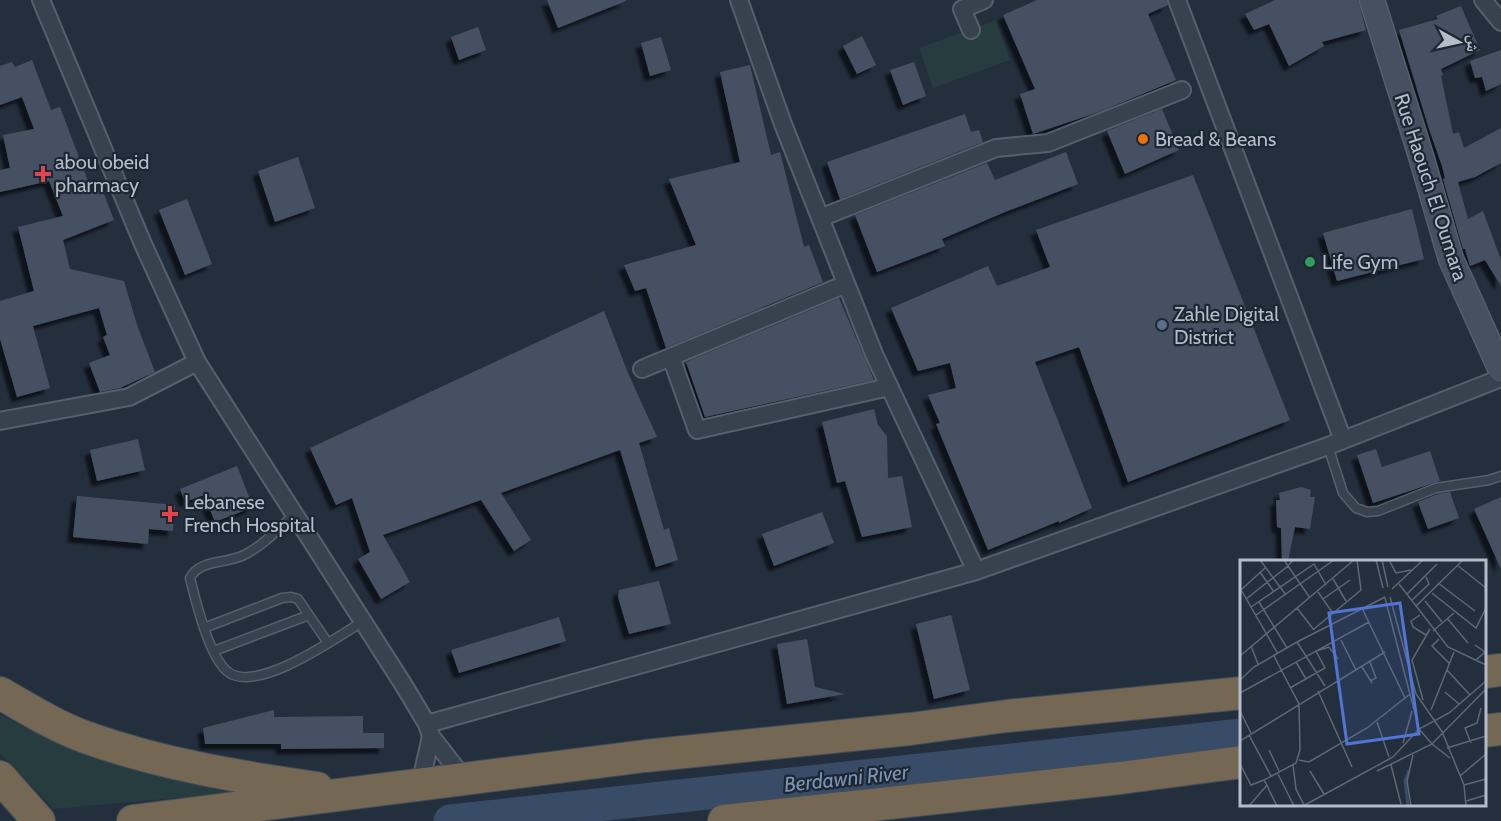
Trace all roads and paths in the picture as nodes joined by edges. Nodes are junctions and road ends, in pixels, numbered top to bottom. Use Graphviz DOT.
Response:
graph roads {
  1 [pos="41,0"];
  2 [pos="739,0"];
  3 [pos="984,0"];
  4 [pos="1177,0"];
  5 [pos="1372,0"];
  6 [pos="1483,0"];
  7 [pos="1501,21"];
  8 [pos="970,30"];
  9 [pos="1182,90"];
  10 [pos="820,218"];
  11 [pos="846,284"];
  12 [pos="671,357"];
  13 [pos="197,362"];
  14 [pos="642,369"];
  15 [pos="1501,370"];
  16 [pos="1501,378"];
  17 [pos="889,387"];
  18 [pos="0,421"];
  19 [pos="1336,443"];
  20 [pos="1501,476"];
  21 [pos="296,514"];
  22 [pos="976,571"];
  23 [pos="309,615"];
  24 [pos="362,622"];
  25 [pos="204,628"];
  26 [pos="328,643"];
  27 [pos="214,651"];
  28 [pos="1501,670"];
  29 [pos="1486,672"];
  30 [pos="0,693"];
  31 [pos="1240,693"];
  32 [pos="1501,729"];
  33 [pos="429,730"];
  34 [pos="1486,731"];
  35 [pos="1240,762"];
  36 [pos="0,777"];
  37 [pos="465,780"];
  38 [pos="420,786"];
  39 [pos="381,790"];
  40 [pos="238,815"];
  41 [pos="39,821"];
  42 [pos="133,821"];
  43 [pos="724,821"];
  1 -- 13 [label="street"];
  2 -- 10 [label="street"];
  3 -- 8 [label="street"];
  4 -- 19 [label="street"];
  5 -- 15 [label="main road, Rue Haouch El Oumara"];
  6 -- 7 [label="street"];
  9 -- 10 [label="street"];
  10 -- 11 [label="street"];
  11 -- 12 [label="street"];
  11 -- 17 [label="street"];
  12 -- 14 [label="street"];
  12 -- 17 [label="street"];
  13 -- 18 [label="street"];
  13 -- 21 [label="street"];
  16 -- 19 [label="street"];
  17 -- 22 [label="street"];
  19 -- 20 [label="lane"];
  19 -- 22 [label="street"];
  21 -- 24 [label="street"];
  21 -- 25 [label="lane"];
  22 -- 33 [label="street"];
  23 -- 25 [label="lane"];
  23 -- 26 [label="lane"];
  23 -- 27 [label="lane"];
  24 -- 26 [label="lane"];
  24 -- 33 [label="street"];
  25 -- 27 [label="lane"];
  26 -- 27 [label="lane"];
  28 -- 29 [label="highway"];
  30 -- 39 [label="highway"];
  31 -- 37 [label="highway"];
  32 -- 34 [label="highway"];
  33 -- 37 [label="street"];
  33 -- 38 [label="street"];
  35 -- 43 [label="highway"];
  36 -- 41 [label="highway"];
  37 -- 38 [label="highway"];
  38 -- 39 [label="highway"];
  39 -- 40 [label="highway"];
  40 -- 42 [label="highway"];
}
